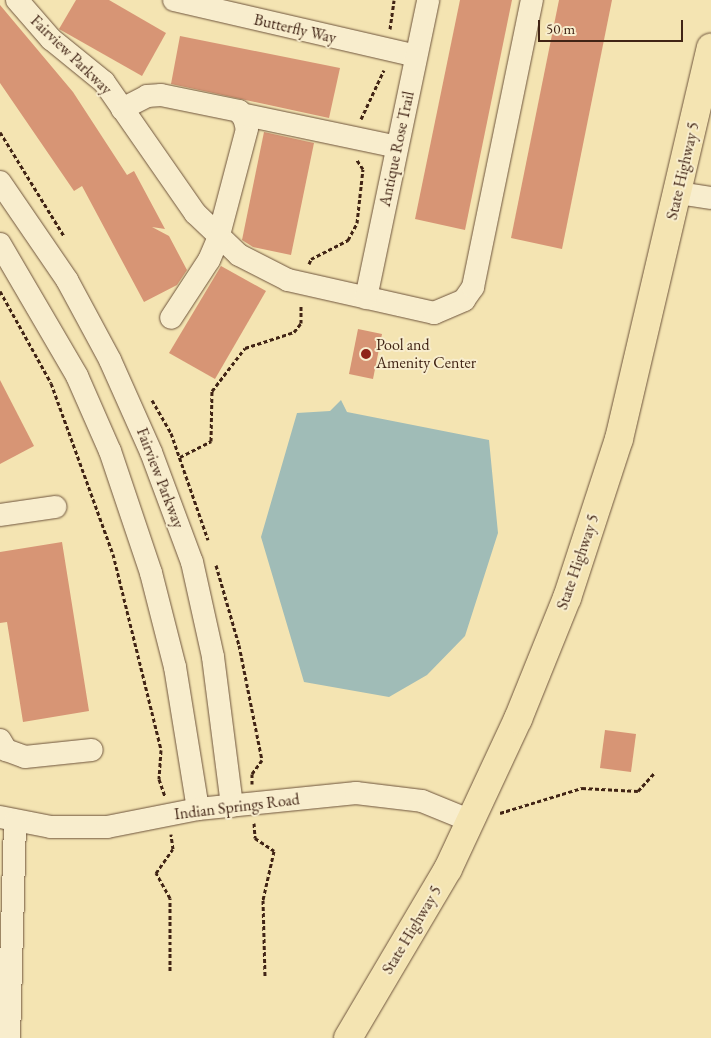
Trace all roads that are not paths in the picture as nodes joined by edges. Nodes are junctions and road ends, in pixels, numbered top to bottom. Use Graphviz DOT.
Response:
graph roads {
  1 [pos="17,0"];
  2 [pos="174,0"];
  3 [pos="428,0"];
  4 [pos="532,0"];
  5 [pos="711,48"];
  6 [pos="416,56"];
  7 [pos="122,108"];
  8 [pos="241,114"];
  9 [pos="397,147"];
  10 [pos="0,182"];
  11 [pos="678,193"];
  12 [pos="711,198"];
  13 [pos="218,239"];
  14 [pos="0,244"];
  15 [pos="366,298"];
  16 [pos="171,318"];
  17 [pos="55,507"];
  18 [pos="0,515"];
  19 [pos="0,740"];
  20 [pos="92,750"];
  21 [pos="232,806"];
  22 [pos="198,809"];
  23 [pos="8,819"];
  24 [pos="471,821"];
  25 [pos="9,1038"];
  26 [pos="348,1038"];
  1 -- 7 [label="street, Fairview Parkway"];
  2 -- 6 [label="street, Butterfly Way"];
  3 -- 6 [label="street, Antique Rose Trail"];
  4 -- 15 [label="street, Fairview Parkway"];
  5 -- 11 [label="main road, State Highway 5"];
  6 -- 9 [label="street, Antique Rose Trail"];
  7 -- 8 [label="street"];
  7 -- 13 [label="street, Fairview Parkway"];
  8 -- 9 [label="street"];
  8 -- 13 [label="street"];
  9 -- 15 [label="street, Antique Rose Trail"];
  10 -- 21 [label="street, Fairview Parkway"];
  11 -- 12 [label="street"];
  11 -- 24 [label="main road, State Highway 5"];
  13 -- 15 [label="street, Fairview Parkway"];
  13 -- 16 [label="street"];
  14 -- 22 [label="street"];
  17 -- 18 [label="street"];
  19 -- 20 [label="street"];
  21 -- 22 [label="street, Indian Springs Road"];
  21 -- 24 [label="street, Indian Springs Road"];
  22 -- 23 [label="street, Indian Springs Road"];
  23 -- 25 [label="street"];
  24 -- 26 [label="main road, State Highway 5"];
}
